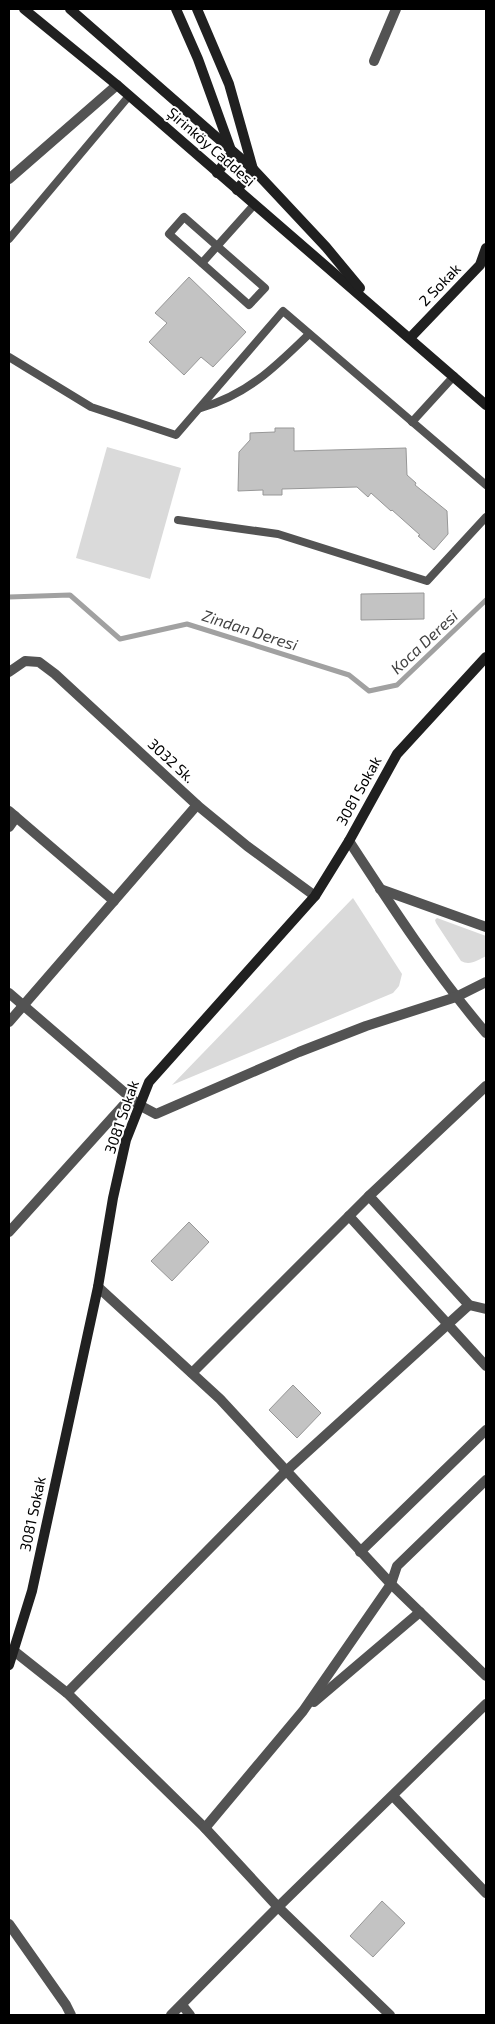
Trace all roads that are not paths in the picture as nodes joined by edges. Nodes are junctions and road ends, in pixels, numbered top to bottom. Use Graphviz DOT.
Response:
graph roads {
  1 [pos="24,9"];
  2 [pos="70,9"];
  3 [pos="176,9"];
  4 [pos="197,9"];
  5 [pos="396,9"];
  6 [pos="374,61"];
  7 [pos="117,85"];
  8 [pos="129,96"];
  9 [pos="232,153"];
  10 [pos="253,169"];
  11 [pos="218,173"];
  12 [pos="9,179"];
  13 [pos="237,190"];
  14 [pos="254,205"];
  15 [pos="9,239"];
  16 [pos="217,246"];
  17 [pos="486,248"];
  18 [pos="202,263"];
  19 [pos="483,266"];
  20 [pos="377,308"];
  21 [pos="309,334"];
  22 [pos="410,338"];
  23 [pos="9,357"];
  24 [pos="454,376"];
  25 [pos="486,405"];
  26 [pos="199,408"];
  27 [pos="412,422"];
  28 [pos="486,485"];
  29 [pos="486,517"];
  30 [pos="178,520"];
  31 [pos="486,657"];
  32 [pos="9,672"];
  33 [pos="197,805"];
  34 [pos="12,814"];
  35 [pos="9,828"];
  36 [pos="349,841"];
  37 [pos="380,889"];
  38 [pos="315,896"];
  39 [pos="114,901"];
  40 [pos="486,927"];
  41 [pos="486,982"];
  42 [pos="9,993"];
  43 [pos="456,998"];
  44 [pos="24,1006"];
  45 [pos="9,1022"];
  46 [pos="486,1033"];
  47 [pos="486,1086"];
  48 [pos="130,1098"];
  49 [pos="139,1105"];
  50 [pos="369,1196"];
  51 [pos="349,1216"];
  52 [pos="9,1232"];
  53 [pos="98,1287"];
  54 [pos="469,1305"];
  55 [pos="486,1309"];
  56 [pos="449,1324"];
  57 [pos="486,1366"];
  58 [pos="192,1373"];
  59 [pos="486,1430"];
  60 [pos="285,1472"];
  61 [pos="486,1480"];
  62 [pos="360,1552"];
  63 [pos="391,1584"];
  64 [pos="420,1612"];
  65 [pos="14,1651"];
  66 [pos="9,1664"];
  67 [pos="486,1676"];
  68 [pos="67,1693"];
  69 [pos="486,1704"];
  70 [pos="304,1710"];
  71 [pos="393,1796"];
  72 [pos="204,1828"];
  73 [pos="486,1892"];
  74 [pos="278,1907"];
  75 [pos="9,1924"];
  76 [pos="182,2005"];
  77 [pos="71,2015"];
  78 [pos="171,2015"];
  79 [pos="190,2015"];
  80 [pos="390,2015"];
  1 -- 7 [label="street, Şirinköy Caddesi"];
  2 -- 9 [label="street, Şirinköy Caddesi"];
  3 -- 9 [label="street"];
  4 -- 10 [label="street"];
  5 -- 6 [label="street"];
  7 -- 8 [label="street, Şirinköy Caddesi"];
  7 -- 12 [label="street"];
  8 -- 11 [label="street, Şirinköy Caddesi"];
  8 -- 15 [label="lane"];
  9 -- 10 [label="street, Şirinköy Caddesi"];
  9 -- 11 [label="street"];
  10 -- 13 [label="street"];
  10 -- 20 [label="street, Şirinköy Caddesi"];
  11 -- 13 [label="street, Şirinköy Caddesi"];
  13 -- 14 [label="street, Şirinköy Caddesi"];
  14 -- 16 [label="lane"];
  14 -- 20 [label="street, Şirinköy Caddesi"];
  16 -- 18 [label="lane"];
  16 -- 18 [label="lane"];
  16 -- 18 [label="lane"];
  17 -- 19 [label="street, 2 Sokak"];
  19 -- 22 [label="street, 2 Sokak"];
  20 -- 22 [label="street, Şirinköy Caddesi"];
  21 -- 26 [label="lane"];
  21 -- 26 [label="lane"];
  21 -- 27 [label="lane"];
  22 -- 24 [label="street, Şirinköy Caddesi"];
  23 -- 26 [label="lane"];
  24 -- 25 [label="street, Şirinköy Caddesi"];
  24 -- 27 [label="lane"];
  27 -- 28 [label="lane"];
  29 -- 30 [label="lane"];
  31 -- 36 [label="street, 3081 Sokak"];
  32 -- 33 [label="street, 3032 Sk."];
  33 -- 38 [label="street, 3032 Sk."];
  33 -- 39 [label="street"];
  34 -- 35 [label="street"];
  34 -- 39 [label="street"];
  36 -- 37 [label="street"];
  36 -- 38 [label="street, 3081 Sokak"];
  37 -- 40 [label="street"];
  37 -- 43 [label="street"];
  38 -- 49 [label="street, 3081 Sokak"];
  39 -- 44 [label="street"];
  41 -- 43 [label="street"];
  42 -- 44 [label="street"];
  43 -- 46 [label="street"];
  43 -- 49 [label="street"];
  44 -- 45 [label="street"];
  44 -- 48 [label="street"];
  47 -- 50 [label="street"];
  48 -- 49 [label="street"];
  48 -- 52 [label="street"];
  49 -- 53 [label="street, 3081 Sokak"];
  50 -- 51 [label="street"];
  50 -- 54 [label="street"];
  51 -- 56 [label="street"];
  51 -- 58 [label="street"];
  53 -- 58 [label="street"];
  53 -- 65 [label="street, 3081 Sokak"];
  54 -- 55 [label="street"];
  54 -- 56 [label="street"];
  56 -- 57 [label="street"];
  56 -- 60 [label="street"];
  58 -- 60 [label="street"];
  59 -- 62 [label="street"];
  60 -- 62 [label="street"];
  60 -- 68 [label="street"];
  61 -- 63 [label="street"];
  62 -- 63 [label="street"];
  63 -- 64 [label="street"];
  63 -- 70 [label="street"];
  64 -- 67 [label="street"];
  64 -- 70 [label="street"];
  65 -- 66 [label="street, 3081 Sokak"];
  65 -- 68 [label="street"];
  68 -- 72 [label="street"];
  69 -- 71 [label="street"];
  70 -- 72 [label="street"];
  71 -- 73 [label="street"];
  71 -- 74 [label="street"];
  72 -- 74 [label="street"];
  74 -- 76 [label="street"];
  74 -- 80 [label="street"];
  75 -- 77 [label="street"];
  76 -- 78 [label="street"];
  76 -- 79 [label="street"];
}
